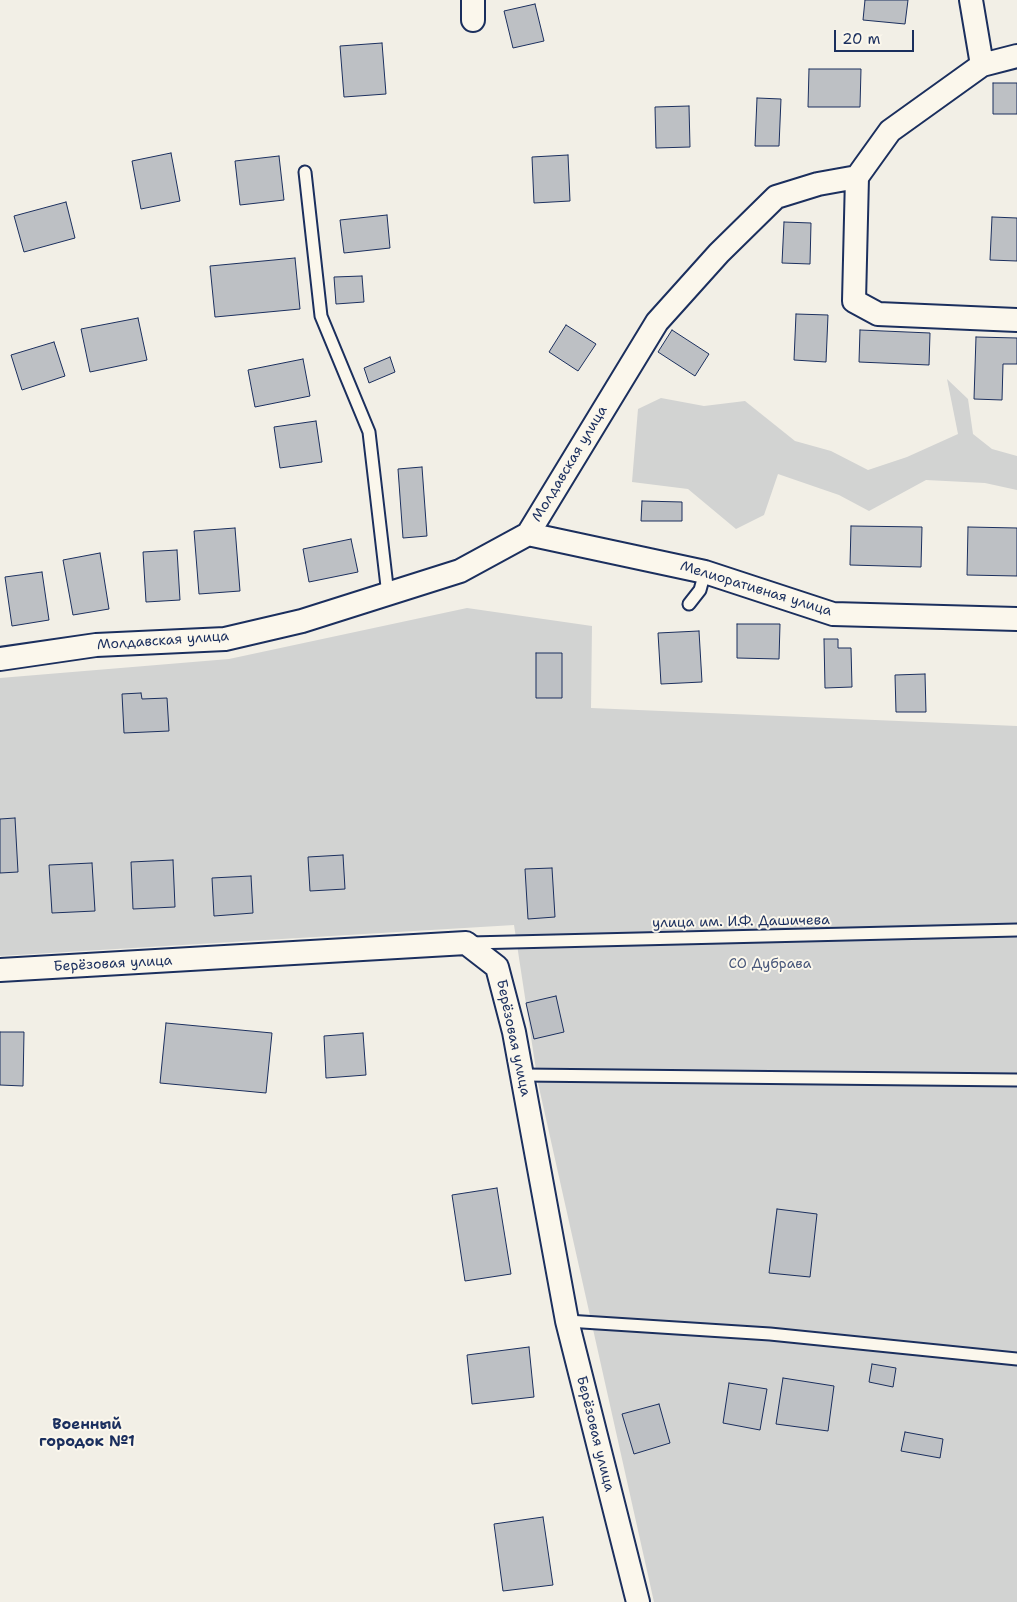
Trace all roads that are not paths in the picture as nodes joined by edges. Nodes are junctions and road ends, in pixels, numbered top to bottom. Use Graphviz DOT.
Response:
graph roads {
  1 [pos="971,0"];
  2 [pos="1017,56"];
  3 [pos="982,64"];
  4 [pos="305,172"];
  5 [pos="857,177"];
  6 [pos="1017,320"];
  7 [pos="528,534"];
  8 [pos="705,572"];
  9 [pos="388,595"];
  10 [pos="689,604"];
  11 [pos="1017,619"];
  12 [pos="0,659"];
  13 [pos="1017,930"];
  14 [pos="466,943"];
  15 [pos="0,970"];
  16 [pos="522,1075"];
  17 [pos="1017,1080"];
  18 [pos="567,1321"];
  19 [pos="1017,1359"];
  20 [pos="638,1602"];
  1 -- 3 [label="street"];
  2 -- 3 [label="street"];
  3 -- 5 [label="street"];
  4 -- 9 [label="lane"];
  5 -- 6 [label="street"];
  5 -- 7 [label="street, Молдавская улица"];
  7 -- 8 [label="street, Мелиоративная улица"];
  7 -- 9 [label="street, Молдавская улица"];
  8 -- 10 [label="lane"];
  8 -- 11 [label="street, Мелиоративная улица"];
  9 -- 12 [label="street, Молдавская улица"];
  13 -- 14 [label="lane, улица им. И.Ф. Дашичева"];
  14 -- 15 [label="street, Берёзовая улица"];
  14 -- 16 [label="street, Берёзовая улица"];
  16 -- 17 [label="lane"];
  16 -- 18 [label="street, Берёзовая улица"];
  18 -- 19 [label="lane"];
  18 -- 20 [label="street, Берёзовая улица"];
}
